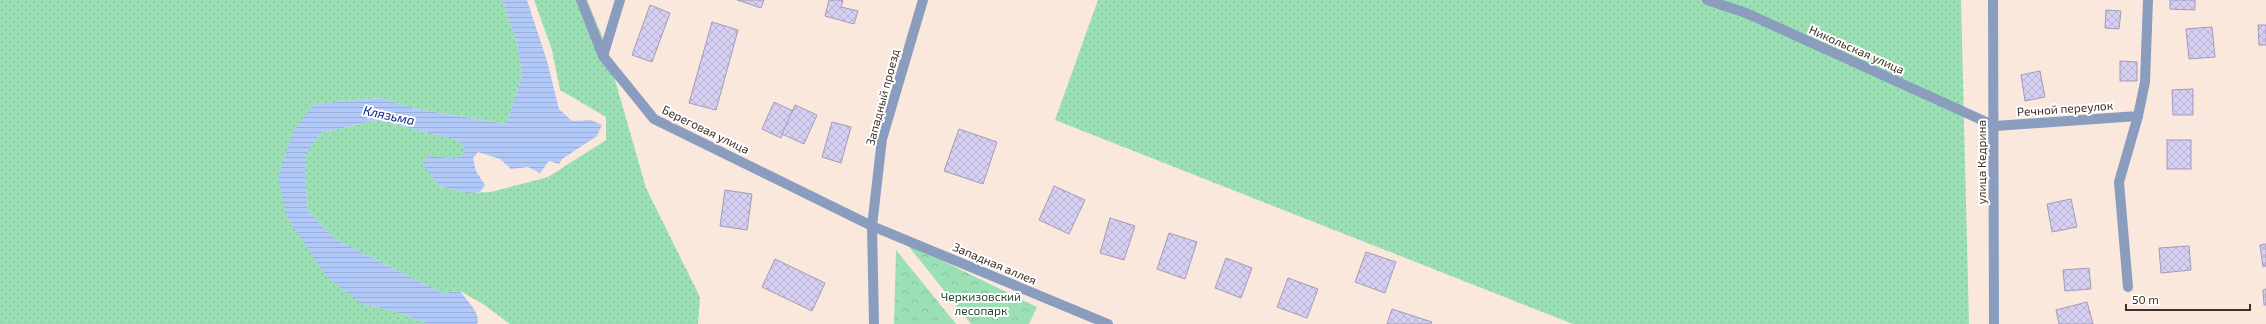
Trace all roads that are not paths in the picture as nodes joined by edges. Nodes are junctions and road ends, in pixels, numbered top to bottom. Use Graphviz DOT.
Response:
graph roads {
  1 [pos="581,0"];
  2 [pos="620,0"];
  3 [pos="923,0"];
  4 [pos="1707,0"];
  5 [pos="1993,0"];
  6 [pos="2148,0"];
  7 [pos="603,56"];
  8 [pos="2138,116"];
  9 [pos="1995,126"];
  10 [pos="872,226"];
  11 [pos="2128,287"];
  12 [pos="874,324"];
  13 [pos="1108,324"];
  14 [pos="1994,324"];
  1 -- 7 [label="street, Береговая улица"];
  2 -- 7 [label="street"];
  3 -- 10 [label="street, Западный проезд"];
  4 -- 9 [label="street, Никольская улица"];
  5 -- 9 [label="street, улица Кедрина"];
  6 -- 8 [label="street"];
  7 -- 10 [label="street, Береговая улица"];
  8 -- 9 [label="street, Речной переулок"];
  8 -- 11 [label="street"];
  9 -- 14 [label="street, улица Кедрина"];
  10 -- 12 [label="street, Западный проезд"];
  10 -- 13 [label="street, Западная аллея"];
}
